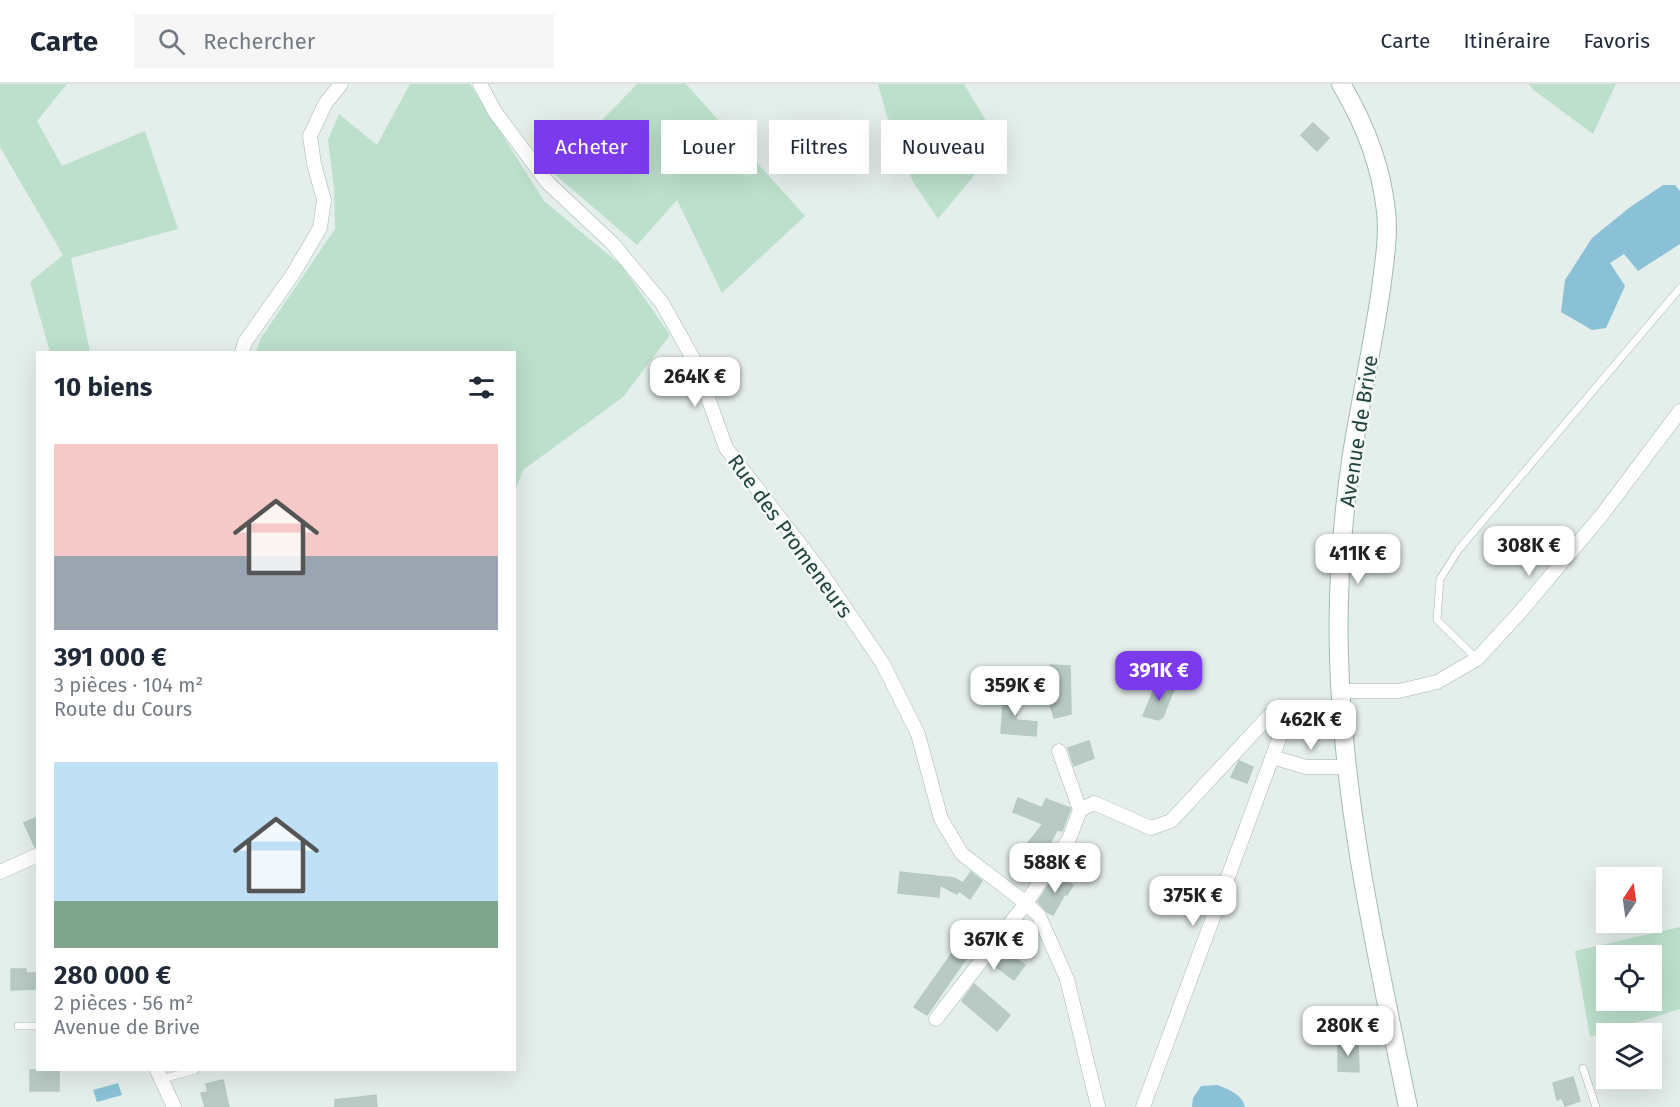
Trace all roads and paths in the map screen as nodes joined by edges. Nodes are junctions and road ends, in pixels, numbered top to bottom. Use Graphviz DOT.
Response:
graph roads {
  1 [pos="341,84"];
  2 [pos="480,84"];
  3 [pos="1341,84"];
  4 [pos="1680,288"];
  5 [pos="242,351"];
  6 [pos="1680,411"];
  7 [pos="1477,659"];
  8 [pos="1341,691"];
  9 [pos="1059,751"];
  10 [pos="1272,757"];
  11 [pos="1348,767"];
  12 [pos="1080,810"];
  13 [pos="36,856"];
  14 [pos="0,872"];
  15 [pos="1026,903"];
  16 [pos="936,1019"];
  17 [pos="18,1026"];
  18 [pos="36,1026"];
  19 [pos="1582,1068"];
  20 [pos="186,1071"];
  21 [pos="159,1074"];
  22 [pos="174,1107"];
  23 [pos="1098,1107"];
  24 [pos="1143,1107"];
  25 [pos="1408,1107"];
  26 [pos="1596,1107"];
  1 -- 5 [label="street"];
  2 -- 15 [label="street, Rue des Promeneurs"];
  3 -- 8 [label="street, Avenue de Brive"];
  4 -- 7 [label="lane"];
  6 -- 7 [label="street"];
  7 -- 8 [label="street"];
  8 -- 11 [label="street, Avenue de Brive"];
  9 -- 12 [label="street"];
  10 -- 11 [label="street"];
  10 -- 12 [label="street"];
  10 -- 24 [label="street"];
  11 -- 25 [label="street, Avenue de Brive"];
  12 -- 15 [label="street"];
  13 -- 14 [label="street"];
  15 -- 16 [label="street"];
  15 -- 23 [label="street, Rue des Promeneurs"];
  17 -- 18 [label="lane"];
  19 -- 26 [label="lane"];
  20 -- 21 [label="lane"];
  21 -- 22 [label="street"];
}
